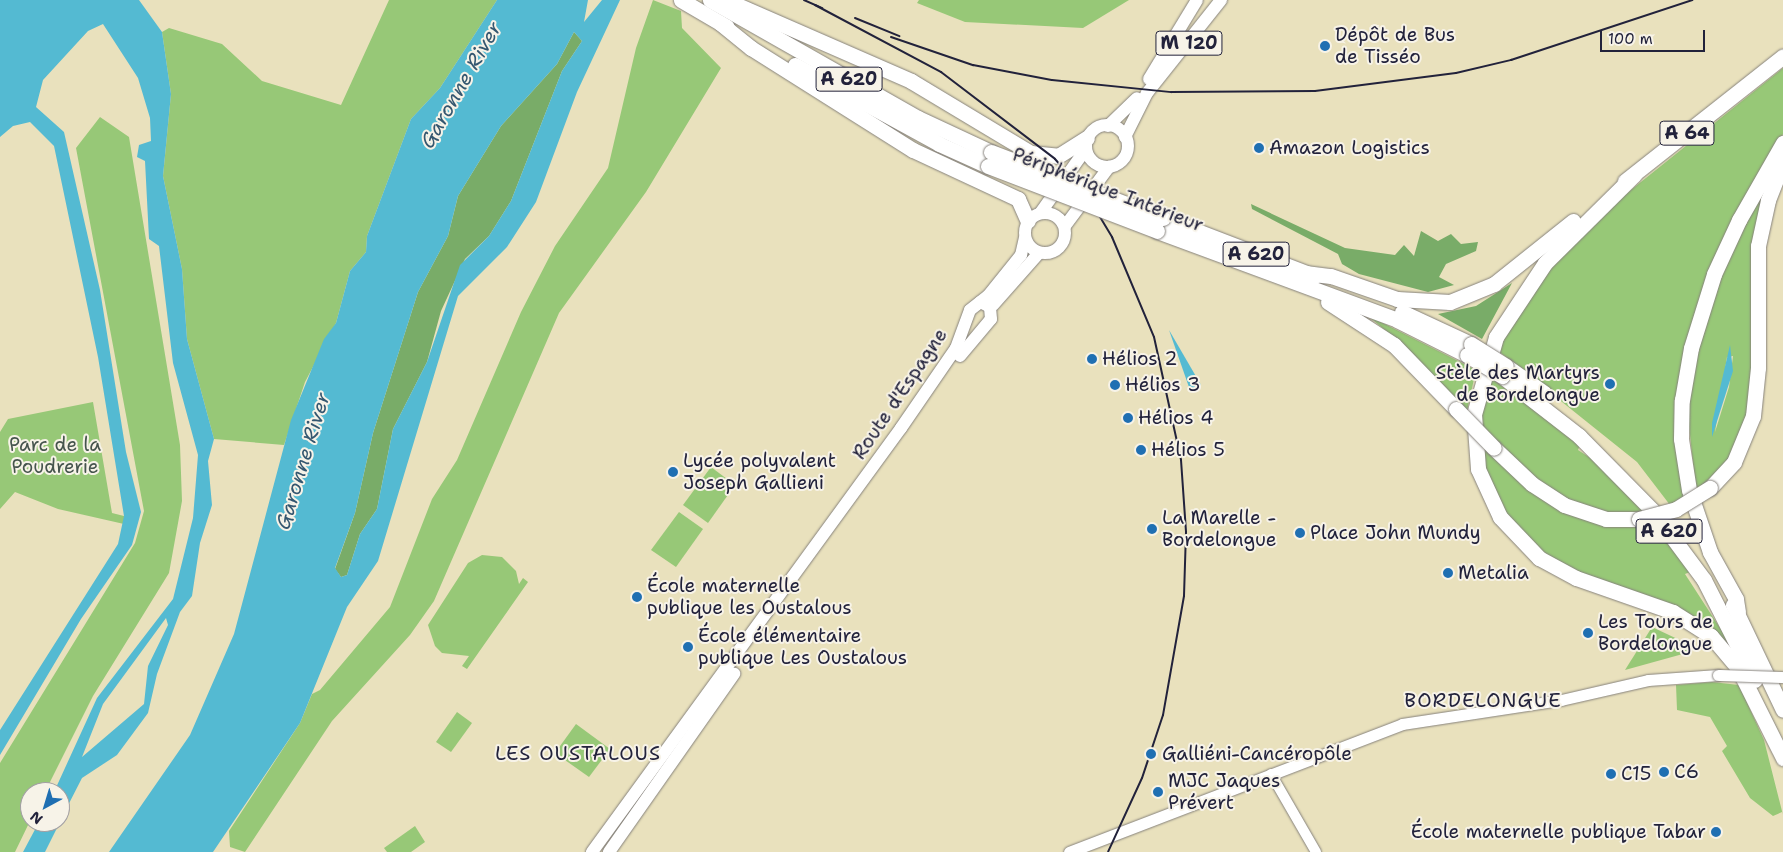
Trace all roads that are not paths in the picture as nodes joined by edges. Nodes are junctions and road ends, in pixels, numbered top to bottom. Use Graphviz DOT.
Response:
graph roads {
  1 [pos="710,0"];
  2 [pos="726,0"];
  3 [pos="1197,0"];
  4 [pos="1221,0"];
  5 [pos="683,2"];
  6 [pos="720,23"];
  7 [pos="1783,56"];
  8 [pos="1108,126"];
  9 [pos="1125,137"];
  10 [pos="1783,143"];
  11 [pos="1087,144"];
  12 [pos="989,159"];
  13 [pos="1783,162"];
  14 [pos="1109,167"];
  15 [pos="1634,175"];
  16 [pos="1034,217"];
  17 [pos="1160,224"];
  18 [pos="1065,226"];
  19 [pos="1025,238"];
  20 [pos="1039,252"];
  21 [pos="1274,273"];
  22 [pos="1305,273"];
  23 [pos="980,302"];
  24 [pos="991,310"];
  25 [pos="970,318"];
  26 [pos="983,325"];
  27 [pos="1469,350"];
  28 [pos="1504,371"];
  29 [pos="1738,612"];
  30 [pos="1783,677"];
  31 [pos="1783,710"];
  32 [pos="1783,752"];
  33 [pos="1783,758"];
  34 [pos="1271,774"];
  35 [pos="592,852"];
  36 [pos="608,852"];
  37 [pos="1069,852"];
  38 [pos="1316,852"];
  1 -- 12 [label="highway, A 620"];
  2 -- 11 [label="highway"];
  3 -- 8 [label="main road, M 120"];
  4 -- 9 [label="main road, M 120"];
  5 -- 6 [label="highway, Périphérique Intérieur / A 620"];
  6 -- 12 [label="highway, Périphérique Intérieur / A 620"];
  6 -- 16 [label="highway"];
  7 -- 15 [label="highway, A 64"];
  8 -- 9 [label="main road"];
  8 -- 11 [label="main road"];
  9 -- 14 [label="main road"];
  10 -- 29 [label="highway"];
  11 -- 14 [label="main road"];
  11 -- 16 [label="main road"];
  12 -- 17 [label="highway, Périphérique Intérieur / A 620, bridge"];
  13 -- 21 [label="highway, bridge"];
  14 -- 18 [label="main road"];
  15 -- 22 [label="highway"];
  15 -- 33 [label="highway"];
  16 -- 18 [label="main road"];
  16 -- 19 [label="main road"];
  17 -- 21 [label="highway, Périphérique Intérieur / A 620"];
  17 -- 22 [label="highway, A 620"];
  18 -- 20 [label="main road"];
  19 -- 20 [label="main road"];
  19 -- 23 [label="main road"];
  20 -- 24 [label="main road"];
  21 -- 27 [label="highway, Périphérique Intérieur / A 620"];
  22 -- 27 [label="highway, A 620"];
  23 -- 24 [label="main road"];
  23 -- 25 [label="main road"];
  24 -- 26 [label="main road"];
  25 -- 26 [label="main road"];
  25 -- 35 [label="main road, Route d'Espagne"];
  26 -- 36 [label="main road, Route d'Espagne"];
  27 -- 28 [label="highway, Périphérique Intérieur / A 620, bridge"];
  28 -- 29 [label="highway, A 620"];
  28 -- 32 [label="highway, Périphérique Intérieur / A 620"];
  29 -- 31 [label="highway, A 620"];
  30 -- 34 [label="main road, bridge"];
  34 -- 37 [label="main road"];
  34 -- 38 [label="street"];
}
